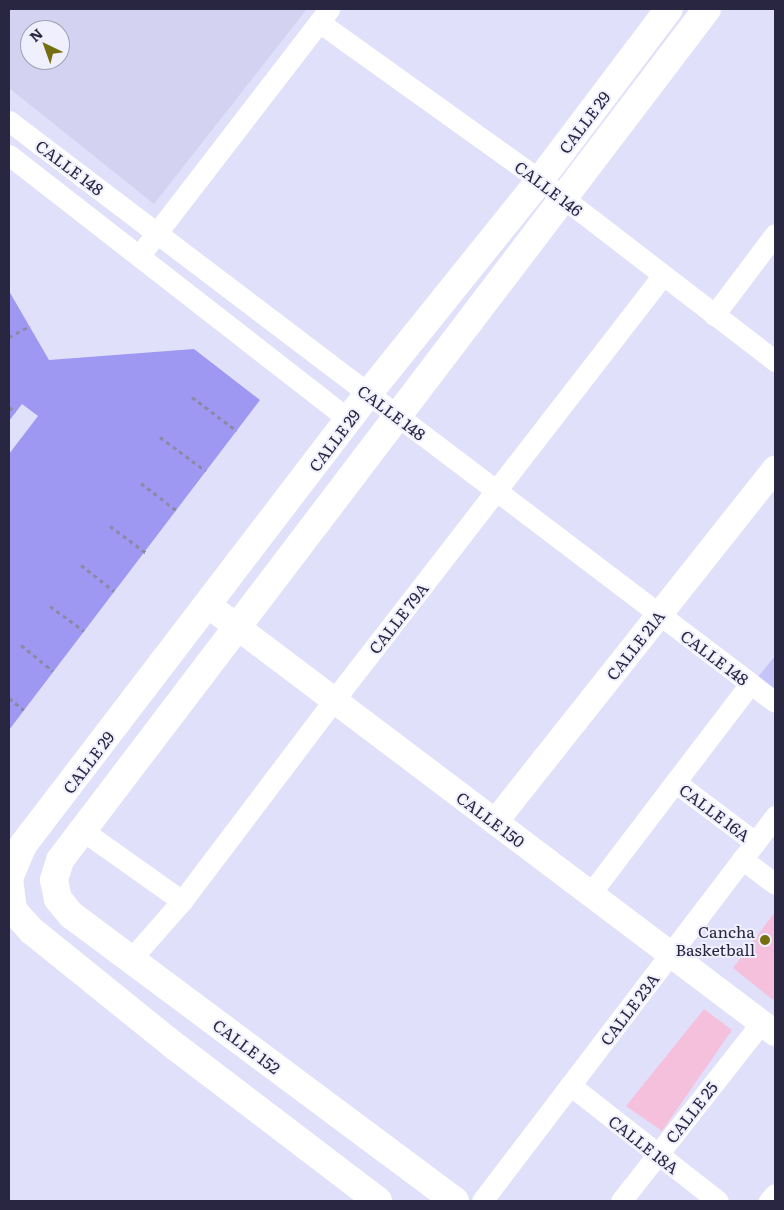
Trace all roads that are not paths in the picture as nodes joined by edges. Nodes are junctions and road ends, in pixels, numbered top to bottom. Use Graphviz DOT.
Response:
graph roads {
  1 [pos="669,9"];
  2 [pos="707,9"];
  3 [pos="324,15"];
  4 [pos="9,121"];
  5 [pos="29,136"];
  6 [pos="11,157"];
  7 [pos="540,180"];
  8 [pos="563,198"];
  9 [pos="156,232"];
  10 [pos="775,234"];
  11 [pos="139,256"];
  12 [pos="663,275"];
  13 [pos="215,277"];
  14 [pos="199,303"];
  15 [pos="714,315"];
  16 [pos="278,326"];
  17 [pos="264,353"];
  18 [pos="775,361"];
  19 [pos="368,394"];
  20 [pos="397,416"];
  21 [pos="350,420"];
  22 [pos="775,469"];
  23 [pos="496,492"];
  24 [pos="208,605"];
  25 [pos="660,615"];
  26 [pos="237,627"];
  27 [pos="750,684"];
  28 [pos="334,700"];
  29 [pos="775,702"];
  30 [pos="675,782"];
  31 [pos="70,786"];
  32 [pos="99,808"];
  33 [pos="775,816"];
  34 [pos="495,822"];
  35 [pos="82,830"];
  36 [pos="755,842"];
  37 [pos="742,859"];
  38 [pos="9,878"];
  39 [pos="54,880"];
  40 [pos="775,884"];
  41 [pos="590,894"];
  42 [pos="182,901"];
  43 [pos="670,954"];
  44 [pos="131,959"];
  45 [pos="201,1011"];
  46 [pos="768,1028"];
  47 [pos="176,1047"];
  48 [pos="570,1086"];
  49 [pos="657,1155"];
  50 [pos="775,1194"];
  51 [pos="378,1201"];
  52 [pos="455,1201"];
  53 [pos="482,1201"];
  54 [pos="621,1201"];
  55 [pos="718,1201"];
  56 [pos="770,1201"];
  1 -- 7 [label="main road, CALLE 29"];
  2 -- 8 [label="main road, CALLE 29"];
  3 -- 7 [label="street, CALLE 146"];
  3 -- 9 [label="street"];
  4 -- 5 [label="street, CALLE 148"];
  5 -- 6 [label="street"];
  5 -- 9 [label="street, CALLE 148"];
  6 -- 11 [label="street, CALLE 148"];
  7 -- 8 [label="street, CALLE 146"];
  7 -- 19 [label="main road, CALLE 29"];
  8 -- 12 [label="street, CALLE 146"];
  8 -- 20 [label="main road, CALLE 29"];
  9 -- 11 [label="street"];
  9 -- 13 [label="street, CALLE 148"];
  10 -- 15 [label="street"];
  11 -- 14 [label="street, CALLE 148"];
  12 -- 15 [label="street, CALLE 146"];
  12 -- 23 [label="street, CALLE 79A"];
  13 -- 14 [label="street"];
  13 -- 16 [label="street, CALLE 148"];
  14 -- 17 [label="street, CALLE 148"];
  15 -- 18 [label="street, CALLE 146"];
  16 -- 17 [label="street"];
  16 -- 19 [label="street, CALLE 148"];
  17 -- 21 [label="street, CALLE 148"];
  19 -- 20 [label="street, CALLE 148"];
  19 -- 21 [label="main road, CALLE 29"];
  20 -- 23 [label="street, CALLE 148"];
  20 -- 26 [label="main road, CALLE 29"];
  21 -- 24 [label="main road, CALLE 29"];
  22 -- 25 [label="street, CALLE 21A"];
  23 -- 25 [label="street, CALLE 148"];
  23 -- 28 [label="street, CALLE 79A"];
  24 -- 26 [label="street, CALLE 150"];
  24 -- 31 [label="main road, CALLE 29"];
  25 -- 27 [label="street, CALLE 148"];
  25 -- 34 [label="street, CALLE 21A"];
  26 -- 28 [label="street, CALLE 150"];
  26 -- 32 [label="main road, CALLE 29"];
  27 -- 29 [label="street, CALLE 148"];
  27 -- 30 [label="street"];
  28 -- 34 [label="street, CALLE 150"];
  28 -- 42 [label="street, CALLE 79A"];
  30 -- 36 [label="street, CALLE 16A"];
  30 -- 41 [label="street"];
  31 -- 32 [label="main road"];
  31 -- 38 [label="main road, CALLE 29"];
  32 -- 35 [label="main road, CALLE 29"];
  33 -- 36 [label="street, CALLE 23A"];
  34 -- 41 [label="street, CALLE 150"];
  35 -- 39 [label="main road, CALLE 29"];
  35 -- 42 [label="street"];
  36 -- 37 [label="street, CALLE 23A"];
  37 -- 40 [label="street, CALLE 16A"];
  37 -- 43 [label="street, CALLE 23A"];
  38 -- 47 [label="main road"];
  39 -- 44 [label="main road, CALLE 152"];
  41 -- 43 [label="street, CALLE 150"];
  42 -- 44 [label="street, CALLE 79A"];
  43 -- 46 [label="street, CALLE 150"];
  43 -- 48 [label="street, CALLE 23A"];
  44 -- 45 [label="main road, CALLE 152"];
  45 -- 47 [label="main road"];
  45 -- 52 [label="main road, CALLE 152"];
  46 -- 49 [label="street, CALLE 25"];
  47 -- 51 [label="main road"];
  48 -- 49 [label="street, CALLE 18A"];
  48 -- 53 [label="street, CALLE 23A"];
  49 -- 54 [label="street, CALLE 25"];
  49 -- 55 [label="street, CALLE 18A"];
  50 -- 56 [label="street"];
}
